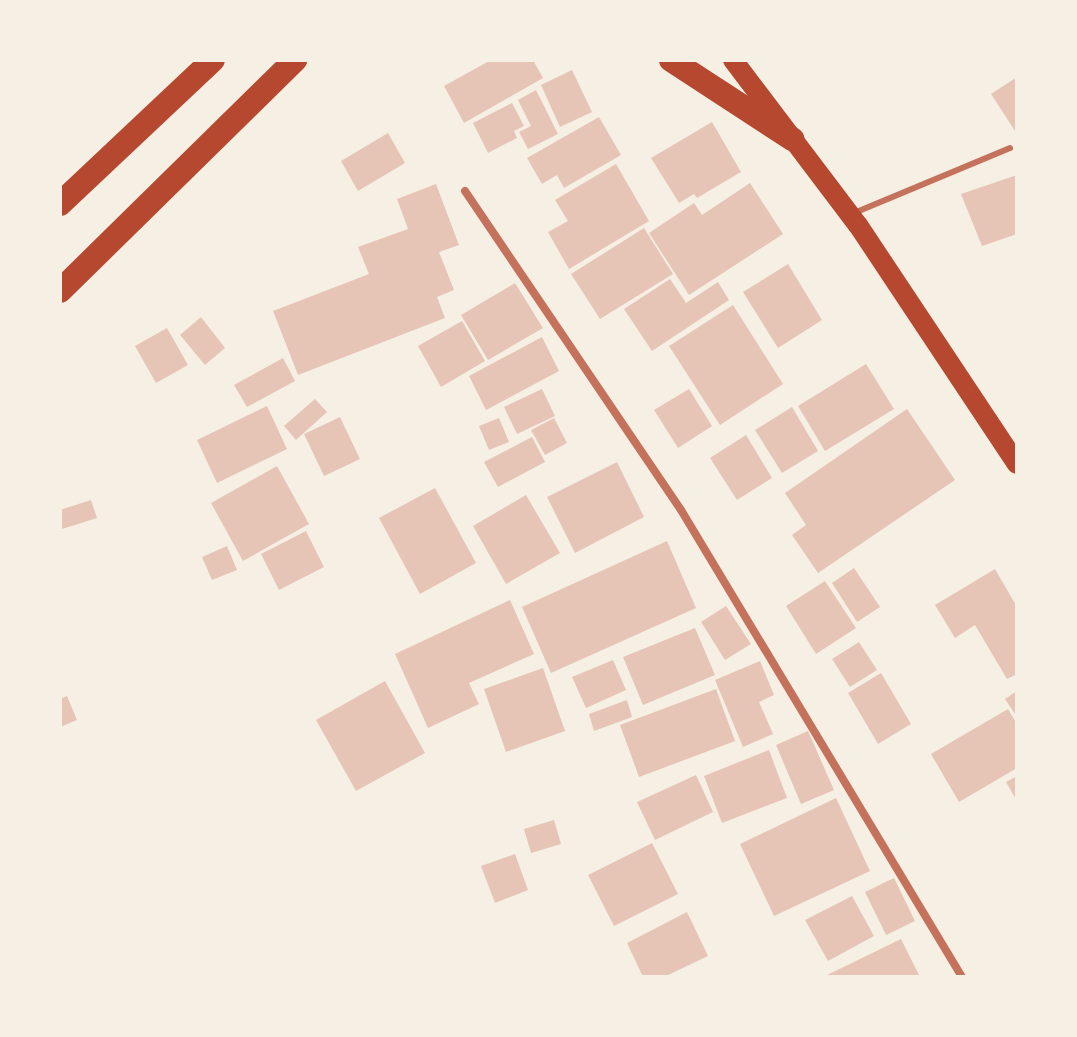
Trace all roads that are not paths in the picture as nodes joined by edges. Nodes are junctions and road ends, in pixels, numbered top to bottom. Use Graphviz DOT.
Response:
graph roads {
  1 [pos="213,60"];
  2 [pos="295,60"];
  3 [pos="671,60"];
  4 [pos="733,60"];
  5 [pos="792,139"];
  6 [pos="1010,148"];
  7 [pos="465,191"];
  8 [pos="60,204"];
  9 [pos="851,215"];
  10 [pos="60,291"];
  11 [pos="1017,464"];
  12 [pos="962,977"];
  1 -- 8 [label="highway"];
  2 -- 10 [label="highway"];
  3 -- 5 [label="highway"];
  4 -- 5 [label="main road"];
  5 -- 9 [label="main road"];
  6 -- 9 [label="lane"];
  7 -- 12 [label="street"];
  9 -- 11 [label="main road"];
}
